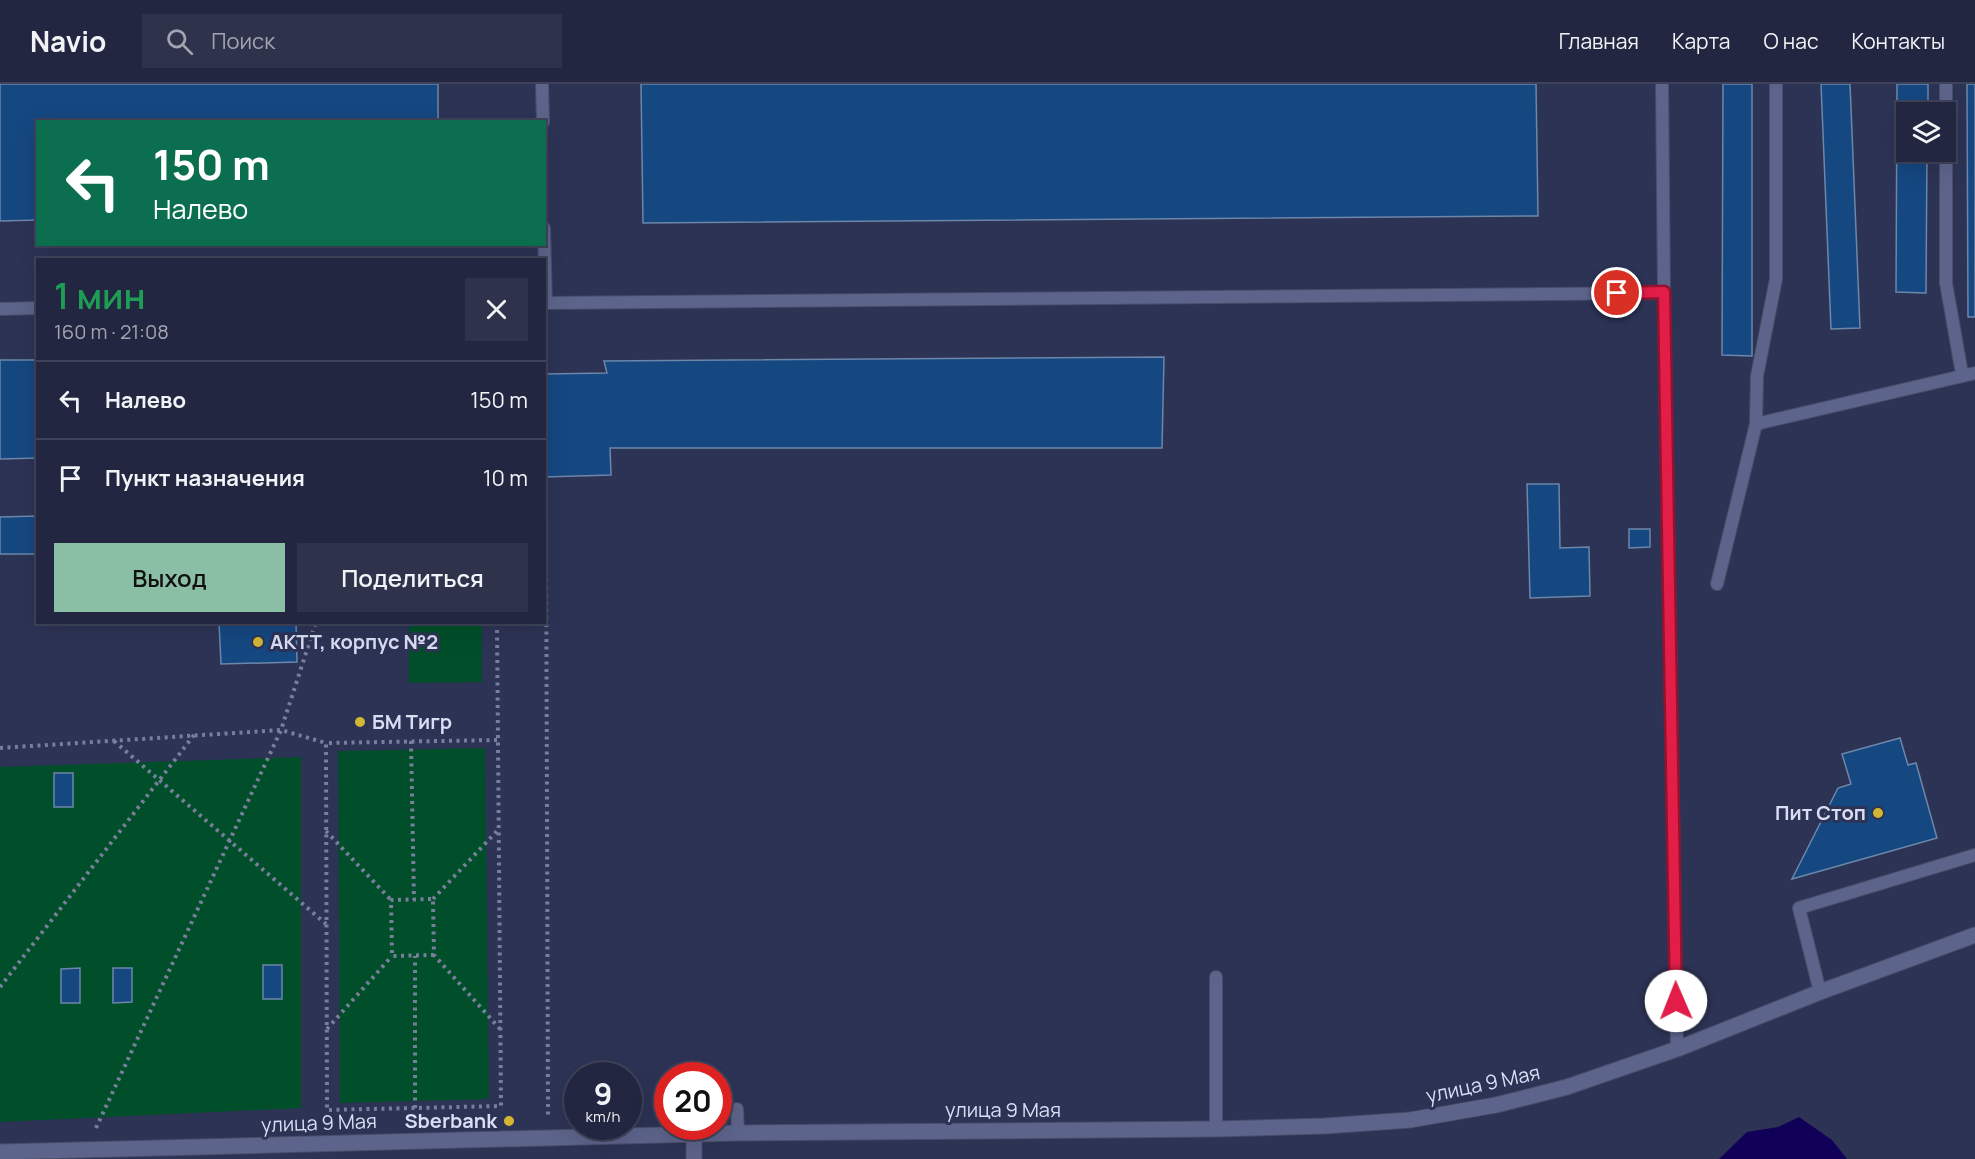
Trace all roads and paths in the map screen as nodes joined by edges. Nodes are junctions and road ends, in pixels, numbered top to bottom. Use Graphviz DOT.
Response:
graph roads {
  1 [pos="542,84"];
  2 [pos="1662,84"];
  3 [pos="1776,84"];
  4 [pos="1946,84"];
  5 [pos="543,120"];
  6 [pos="1664,292"];
  7 [pos="546,303"];
  8 [pos="36,308"];
  9 [pos="0,309"];
  10 [pos="1969,374"];
  11 [pos="1756,424"];
  12 [pos="546,506"];
  13 [pos="1717,584"];
  14 [pos="315,624"];
  15 [pos="497,624"];
  16 [pos="281,730"];
  17 [pos="195,735"];
  18 [pos="497,740"];
  19 [pos="114,741"];
  20 [pos="411,741"];
  21 [pos="326,743"];
  22 [pos="0,748"];
  23 [pos="160,780"];
  24 [pos="498,830"];
  25 [pos="326,831"];
  26 [pos="230,840"];
  27 [pos="1975,855"];
  28 [pos="433,899"];
  29 [pos="391,900"];
  30 [pos="414,900"];
  31 [pos="327,925"];
  32 [pos="1975,935"];
  33 [pos="392,956"];
  34 [pos="415,956"];
  35 [pos="434,956"];
  36 [pos="1216,977"];
  37 [pos="0,987"];
  38 [pos="1820,992"];
  39 [pos="327,1029"];
  40 [pos="500,1029"];
  41 [pos="1677,1049"];
  42 [pos="415,1108"];
  43 [pos="737,1109"];
  44 [pos="1216,1129"];
  45 [pos="94,1131"];
  46 [pos="732,1133"];
  47 [pos="738,1133"];
  48 [pos="654,1135"];
  49 [pos="548,1137"];
  50 [pos="694,1140"];
  51 [pos="0,1152"];
  52 [pos="694,1159"];
  1 -- 5 [label="lane"];
  2 -- 6 [label="lane"];
  3 -- 11 [label="lane"];
  4 -- 10 [label="lane"];
  6 -- 7 [label="lane"];
  6 -- 41 [label="lane"];
  8 -- 9 [label="lane"];
  10 -- 11 [label="lane"];
  11 -- 13 [label="lane"];
  12 -- 49 [label="path"];
  14 -- 16 [label="path"];
  15 -- 18 [label="path"];
  16 -- 17 [label="path"];
  16 -- 21 [label="path"];
  16 -- 26 [label="path"];
  17 -- 19 [label="path"];
  17 -- 23 [label="path"];
  18 -- 20 [label="path"];
  18 -- 24 [label="path"];
  19 -- 22 [label="path"];
  19 -- 23 [label="path"];
  20 -- 21 [label="path"];
  20 -- 30 [label="path"];
  21 -- 25 [label="path"];
  23 -- 26 [label="path"];
  23 -- 37 [label="path"];
  24 -- 28 [label="path"];
  24 -- 40 [label="path"];
  25 -- 29 [label="path"];
  25 -- 31 [label="path"];
  26 -- 31 [label="path"];
  26 -- 45 [label="path"];
  27 -- 38 [label="lane"];
  28 -- 30 [label="path"];
  28 -- 35 [label="path"];
  29 -- 30 [label="path"];
  29 -- 33 [label="path"];
  31 -- 39 [label="path"];
  32 -- 38 [label="main road, улица 9 Мая"];
  33 -- 34 [label="path"];
  33 -- 39 [label="path"];
  34 -- 35 [label="path"];
  34 -- 42 [label="path"];
  35 -- 40 [label="path"];
  36 -- 44 [label="lane"];
  38 -- 41 [label="main road, улица 9 Мая"];
  39 -- 42 [label="path"];
  40 -- 42 [label="path"];
  41 -- 44 [label="main road, улица 9 Мая"];
  43 -- 47 [label="lane"];
  44 -- 47 [label="main road, улица 9 Мая"];
  46 -- 47 [label="main road, улица 9 Мая"];
  48 -- 49 [label="main road, улица 9 Мая"];
  49 -- 51 [label="main road, улица 9 Мая"];
  50 -- 52 [label="main road"];
}
